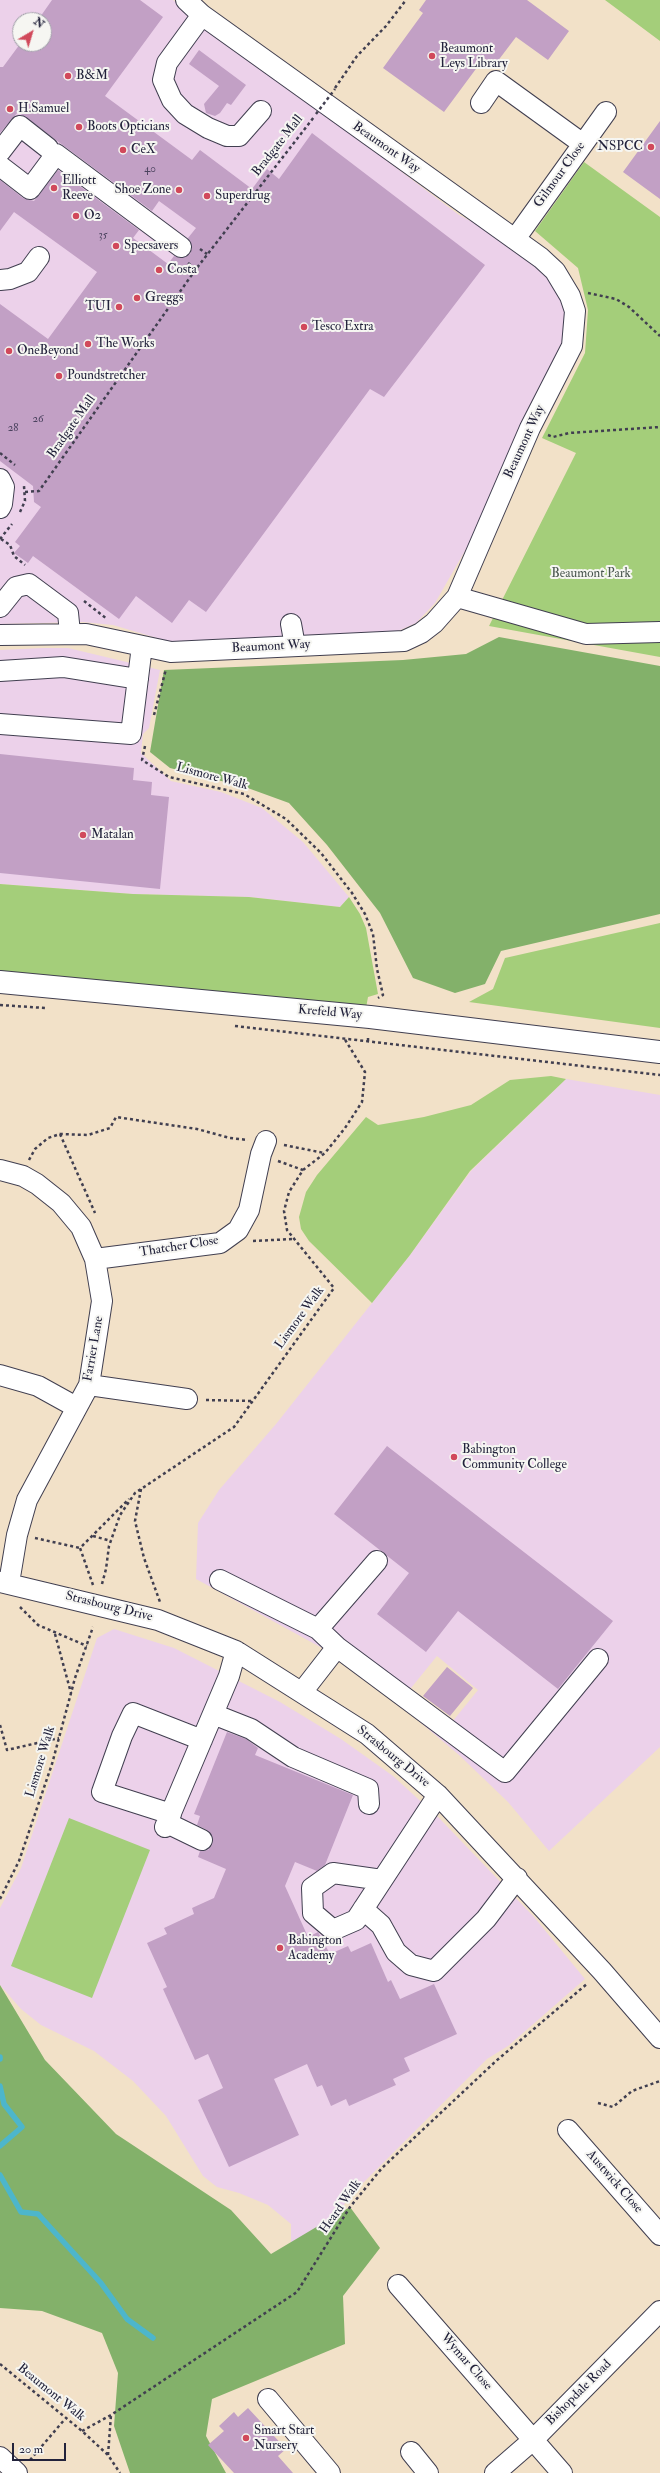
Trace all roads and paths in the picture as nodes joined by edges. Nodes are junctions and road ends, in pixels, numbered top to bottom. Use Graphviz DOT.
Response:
graph roads {
  1 [pos="186,0"];
  2 [pos="406,0"];
  3 [pos="202,15"];
  4 [pos="335,89"];
  5 [pos="341,94"];
  6 [pos="481,103"];
  7 [pos="261,111"];
  8 [pos="606,112"];
  9 [pos="583,144"];
  10 [pos="48,148"];
  11 [pos="0,152"];
  12 [pos="0,166"];
  13 [pos="515,239"];
  14 [pos="181,247"];
  15 [pos="39,257"];
  16 [pos="0,280"];
  17 [pos="570,296"];
  18 [pos="660,336"];
  19 [pos="660,427"];
  20 [pos="530,428"];
  21 [pos="0,479"];
  22 [pos="25,492"];
  23 [pos="0,508"];
  24 [pos="1,539"];
  25 [pos="31,566"];
  26 [pos="79,597"];
  27 [pos="457,597"];
  28 [pos="0,607"];
  29 [pos="109,620"];
  30 [pos="291,624"];
  31 [pos="660,632"];
  32 [pos="70,633"];
  33 [pos="0,635"];
  34 [pos="142,646"];
  35 [pos="295,646"];
  36 [pos="171,652"];
  37 [pos="0,671"];
  38 [pos="138,679"];
  39 [pos="152,721"];
  40 [pos="0,724"];
  41 [pos="146,744"];
  42 [pos="0,982"];
  43 [pos="377,999"];
  44 [pos="0,1006"];
  45 [pos="47,1008"];
  46 [pos="227,1025"];
  47 [pos="344,1038"];
  48 [pos="660,1052"];
  49 [pos="660,1075"];
  50 [pos="60,1134"];
  51 [pos="264,1148"];
  52 [pos="325,1153"];
  53 [pos="0,1170"];
  54 [pos="303,1170"];
  55 [pos="23,1176"];
  56 [pos="81,1227"];
  57 [pos="293,1239"];
  58 [pos="249,1241"];
  59 [pos="95,1259"];
  60 [pos="0,1375"];
  61 [pos="89,1385"];
  62 [pos="187,1399"];
  63 [pos="253,1401"];
  64 [pos="76,1407"];
  65 [pos="141,1488"];
  66 [pos="135,1493"];
  67 [pos="17,1534"];
  68 [pos="92,1535"];
  69 [pos="111,1541"];
  70 [pos="80,1548"];
  71 [pos="377,1561"];
  72 [pos="220,1580"];
  73 [pos="10,1583"];
  74 [pos="102,1584"];
  75 [pos="92,1604"];
  76 [pos="168,1624"];
  77 [pos="93,1627"];
  78 [pos="318,1629"];
  79 [pos="55,1633"];
  80 [pos="87,1646"];
  81 [pos="337,1648"];
  82 [pos="236,1651"];
  83 [pos="598,1659"];
  84 [pos="302,1692"];
  85 [pos="71,1693"];
  86 [pos="213,1714"];
  87 [pos="0,1725"];
  88 [pos="1,1732"];
  89 [pos="59,1737"];
  90 [pos="202,1740"];
  91 [pos="438,1795"];
  92 [pos="369,1804"];
  93 [pos="168,1821"];
  94 [pos="202,1840"];
  95 [pos="517,1878"];
  96 [pos="382,1880"];
  97 [pos="0,1899"];
  98 [pos="360,1914"];
  99 [pos="602,1971"];
  100 [pos="660,2038"];
  101 [pos="660,2081"];
  102 [pos="598,2103"];
  103 [pos="568,2130"];
  104 [pos="660,2235"];
  105 [pos="398,2285"];
  106 [pos="660,2311"];
  107 [pos="0,2364"];
  108 [pos="268,2399"];
  109 [pos="111,2415"];
  110 [pos="65,2419"];
  111 [pos="82,2431"];
  112 [pos="533,2440"];
  113 [pos="411,2452"];
  114 [pos="108,2455"];
  115 [pos="0,2457"];
  116 [pos="24,2467"];
  117 [pos="120,2473"];
  118 [pos="330,2473"];
  119 [pos="428,2473"];
  120 [pos="494,2473"];
  121 [pos="562,2473"];
  1 -- 3 [label="street, Beaumont Way"];
  2 -- 4 [label="path"];
  3 -- 7 [label="street"];
  3 -- 13 [label="street, Beaumont Way"];
  4 -- 5 [label="path"];
  4 -- 22 [label="path, Bradgate Mall, bridge"];
  6 -- 9 [label="street"];
  8 -- 9 [label="street, Gilmour Close"];
  9 -- 13 [label="street, Gilmour Close"];
  10 -- 11 [label="street"];
  12 -- 14 [label="street"];
  13 -- 17 [label="street, Beaumont Way"];
  15 -- 16 [label="street"];
  17 -- 18 [label="path"];
  17 -- 20 [label="street, Beaumont Way"];
  19 -- 20 [label="path"];
  20 -- 27 [label="street, Beaumont Way"];
  21 -- 23 [label="street"];
  24 -- 25 [label="path"];
  26 -- 29 [label="path"];
  27 -- 31 [label="street"];
  27 -- 35 [label="street, Beaumont Way"];
  28 -- 32 [label="street"];
  30 -- 35 [label="street"];
  32 -- 33 [label="street, Beaumont Way"];
  32 -- 34 [label="street, Beaumont Way"];
  34 -- 36 [label="street, Beaumont Way"];
  34 -- 38 [label="street"];
  35 -- 36 [label="street, Beaumont Way"];
  36 -- 39 [label="path"];
  37 -- 38 [label="street"];
  38 -- 40 [label="street"];
  41 -- 43 [label="path, Lismore Walk"];
  42 -- 48 [label="highway, Krefeld Way"];
  44 -- 45 [label="path"];
  46 -- 47 [label="path"];
  47 -- 49 [label="path"];
  47 -- 52 [label="path, Lismore Walk"];
  50 -- 51 [label="path"];
  50 -- 55 [label="path"];
  50 -- 56 [label="path"];
  51 -- 52 [label="path"];
  51 -- 54 [label="path"];
  51 -- 59 [label="street, Thatcher Close"];
  52 -- 54 [label="path, Lismore Walk"];
  53 -- 55 [label="street, Farrier Lane"];
  54 -- 57 [label="path, Lismore Walk"];
  55 -- 56 [label="street, Farrier Lane"];
  56 -- 59 [label="street, Farrier Lane"];
  57 -- 58 [label="path"];
  57 -- 63 [label="path, Lismore Walk"];
  59 -- 61 [label="street, Farrier Lane"];
  60 -- 64 [label="street"];
  61 -- 62 [label="street"];
  61 -- 64 [label="street, Farrier Lane"];
  62 -- 63 [label="path"];
  63 -- 65 [label="path, Lismore Walk"];
  64 -- 67 [label="street, Farrier Lane"];
  65 -- 66 [label="path, Lismore Walk"];
  65 -- 76 [label="path"];
  66 -- 68 [label="path"];
  66 -- 69 [label="path, Lismore Walk"];
  67 -- 70 [label="path"];
  67 -- 73 [label="street, Farrier Lane"];
  68 -- 69 [label="path"];
  68 -- 70 [label="path"];
  69 -- 74 [label="path, Lismore Walk"];
  70 -- 75 [label="path"];
  71 -- 78 [label="street"];
  72 -- 78 [label="street"];
  73 -- 75 [label="street, Strasbourg Drive"];
  73 -- 79 [label="path"];
  75 -- 76 [label="street, Strasbourg Drive"];
  76 -- 82 [label="street, Strasbourg Drive"];
  77 -- 80 [label="path, Lismore Walk"];
  78 -- 81 [label="street"];
  79 -- 80 [label="path"];
  79 -- 85 [label="path"];
  80 -- 85 [label="path, Lismore Walk"];
  81 -- 83 [label="street"];
  81 -- 84 [label="street"];
  82 -- 84 [label="street, Strasbourg Drive"];
  82 -- 86 [label="street"];
  84 -- 91 [label="street, Strasbourg Drive"];
  85 -- 89 [label="path, Lismore Walk"];
  86 -- 90 [label="street"];
  86 -- 92 [label="street"];
  87 -- 88 [label="path"];
  88 -- 89 [label="path"];
  89 -- 97 [label="path, Lismore Walk"];
  90 -- 93 [label="street"];
  90 -- 93 [label="street"];
  91 -- 95 [label="street, Strasbourg Drive"];
  91 -- 96 [label="street"];
  93 -- 94 [label="street"];
  95 -- 98 [label="street"];
  95 -- 99 [label="street, Strasbourg Drive"];
  96 -- 98 [label="street"];
  96 -- 98 [label="street"];
  99 -- 100 [label="street, Strasbourg Drive"];
  99 -- 109 [label="path, Heard Walk"];
  101 -- 102 [label="path"];
  103 -- 104 [label="street, Austwick Close"];
  105 -- 112 [label="street, Wymar Close"];
  106 -- 112 [label="street, Bishopdale Road"];
  107 -- 110 [label="path, Beaumont Walk"];
  108 -- 118 [label="street"];
  109 -- 111 [label="path, Heard Walk"];
  109 -- 114 [label="path"];
  110 -- 111 [label="path, Beaumont Walk"];
  110 -- 116 [label="path"];
  111 -- 114 [label="path, Beaumont Walk"];
  112 -- 120 [label="street, Bishopdale Road"];
  112 -- 121 [label="street, Wymar Close"];
  113 -- 119 [label="street"];
  114 -- 117 [label="path, Beaumont Walk"];
  115 -- 116 [label="street"];
}
